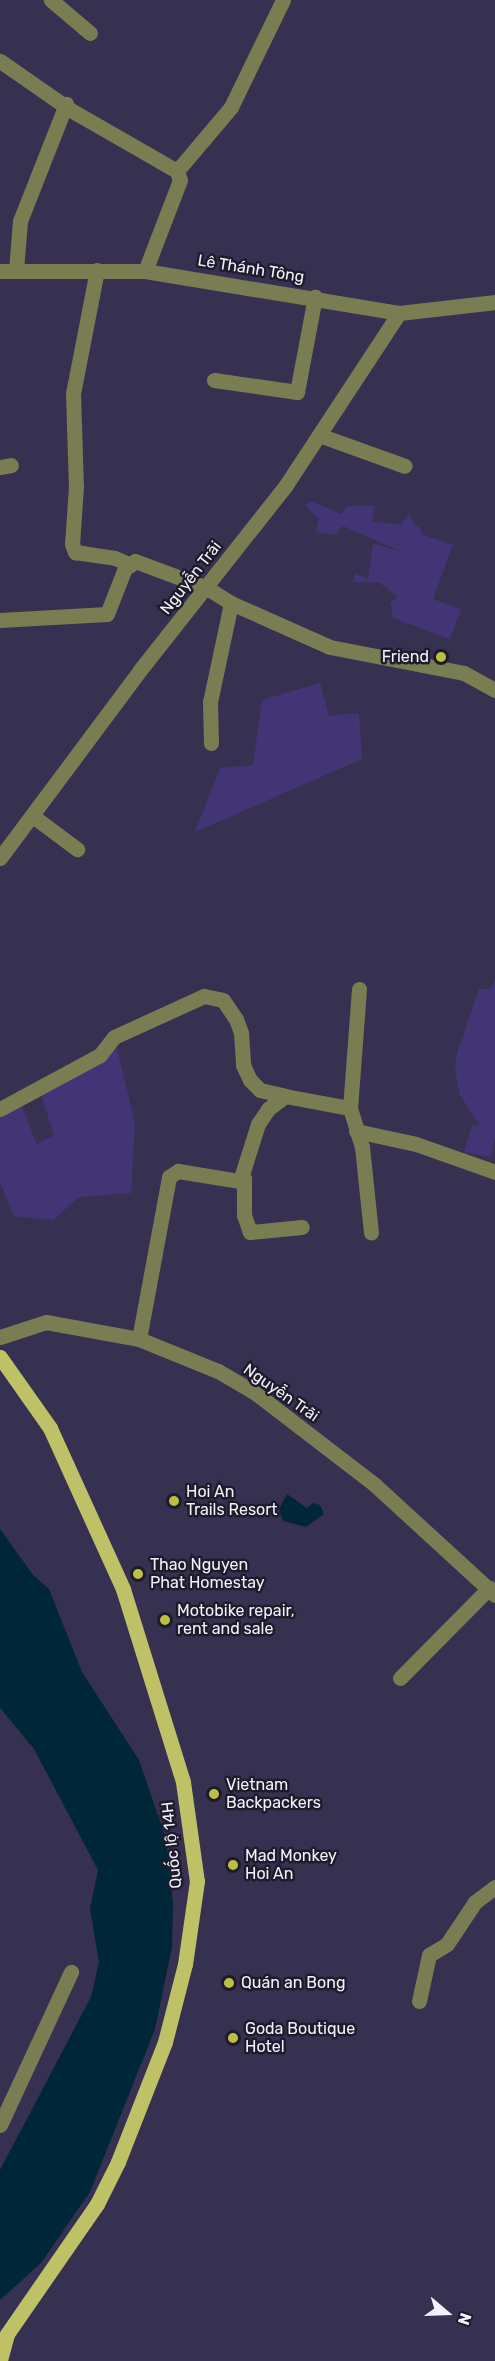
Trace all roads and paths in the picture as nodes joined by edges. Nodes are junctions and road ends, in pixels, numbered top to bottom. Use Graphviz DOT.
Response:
graph roads {
  1 [pos="51,0"];
  2 [pos="283,0"];
  3 [pos="90,33"];
  4 [pos="0,62"];
  5 [pos="66,104"];
  6 [pos="177,171"];
  7 [pos="16,270"];
  8 [pos="97,270"];
  9 [pos="0,271"];
  10 [pos="145,271"];
  11 [pos="315,297"];
  12 [pos="495,302"];
  13 [pos="399,313"];
  14 [pos="214,380"];
  15 [pos="319,435"];
  16 [pos="405,466"];
  17 [pos="131,564"];
  18 [pos="207,588"];
  19 [pos="231,603"];
  20 [pos="0,620"];
  21 [pos="495,690"];
  22 [pos="211,743"];
  23 [pos="34,817"];
  24 [pos="77,849"];
  25 [pos="0,858"];
  26 [pos="359,989"];
  27 [pos="285,1096"];
  28 [pos="350,1108"];
  29 [pos="0,1109"];
  30 [pos="356,1131"];
  31 [pos="495,1172"];
  32 [pos="244,1178"];
  33 [pos="302,1227"];
  34 [pos="371,1233"];
  35 [pos="0,1337"];
  36 [pos="139,1339"];
  37 [pos="0,1357"];
  38 [pos="492,1592"];
  39 [pos="400,1678"];
  40 [pos="495,1887"];
  41 [pos="71,1972"];
  42 [pos="419,2001"];
  43 [pos="0,2125"];
  44 [pos="0,2361"];
  1 -- 3 [label="street"];
  2 -- 6 [label="street"];
  4 -- 5 [label="street"];
  5 -- 6 [label="street"];
  5 -- 7 [label="street"];
  6 -- 10 [label="street"];
  7 -- 8 [label="street, Lê Thánh Tông"];
  7 -- 9 [label="street, Lê Thánh Tông"];
  8 -- 10 [label="street, Lê Thánh Tông"];
  8 -- 17 [label="street"];
  10 -- 11 [label="street, Lê Thánh Tông"];
  11 -- 13 [label="street, Lê Thánh Tông"];
  11 -- 14 [label="street"];
  12 -- 13 [label="street, Lê Thánh Tông"];
  13 -- 15 [label="street, Nguyễn Trãi"];
  15 -- 16 [label="street"];
  15 -- 18 [label="street, Nguyễn Trãi"];
  17 -- 18 [label="street"];
  17 -- 20 [label="street"];
  18 -- 19 [label="street"];
  18 -- 23 [label="street, Nguyễn Trãi"];
  19 -- 21 [label="street"];
  19 -- 22 [label="street"];
  23 -- 24 [label="street"];
  23 -- 25 [label="street, Nguyễn Trãi"];
  26 -- 28 [label="street"];
  27 -- 28 [label="street"];
  27 -- 29 [label="street"];
  27 -- 32 [label="street"];
  28 -- 30 [label="street"];
  30 -- 31 [label="street"];
  30 -- 34 [label="street"];
  32 -- 33 [label="street"];
  32 -- 36 [label="street"];
  35 -- 36 [label="street, Nguyễn Trãi"];
  36 -- 38 [label="street, Nguyễn Trãi"];
  37 -- 44 [label="main road, Quốc lộ 14H"];
  38 -- 39 [label="street"];
  40 -- 42 [label="street"];
  41 -- 43 [label="street"];
}
